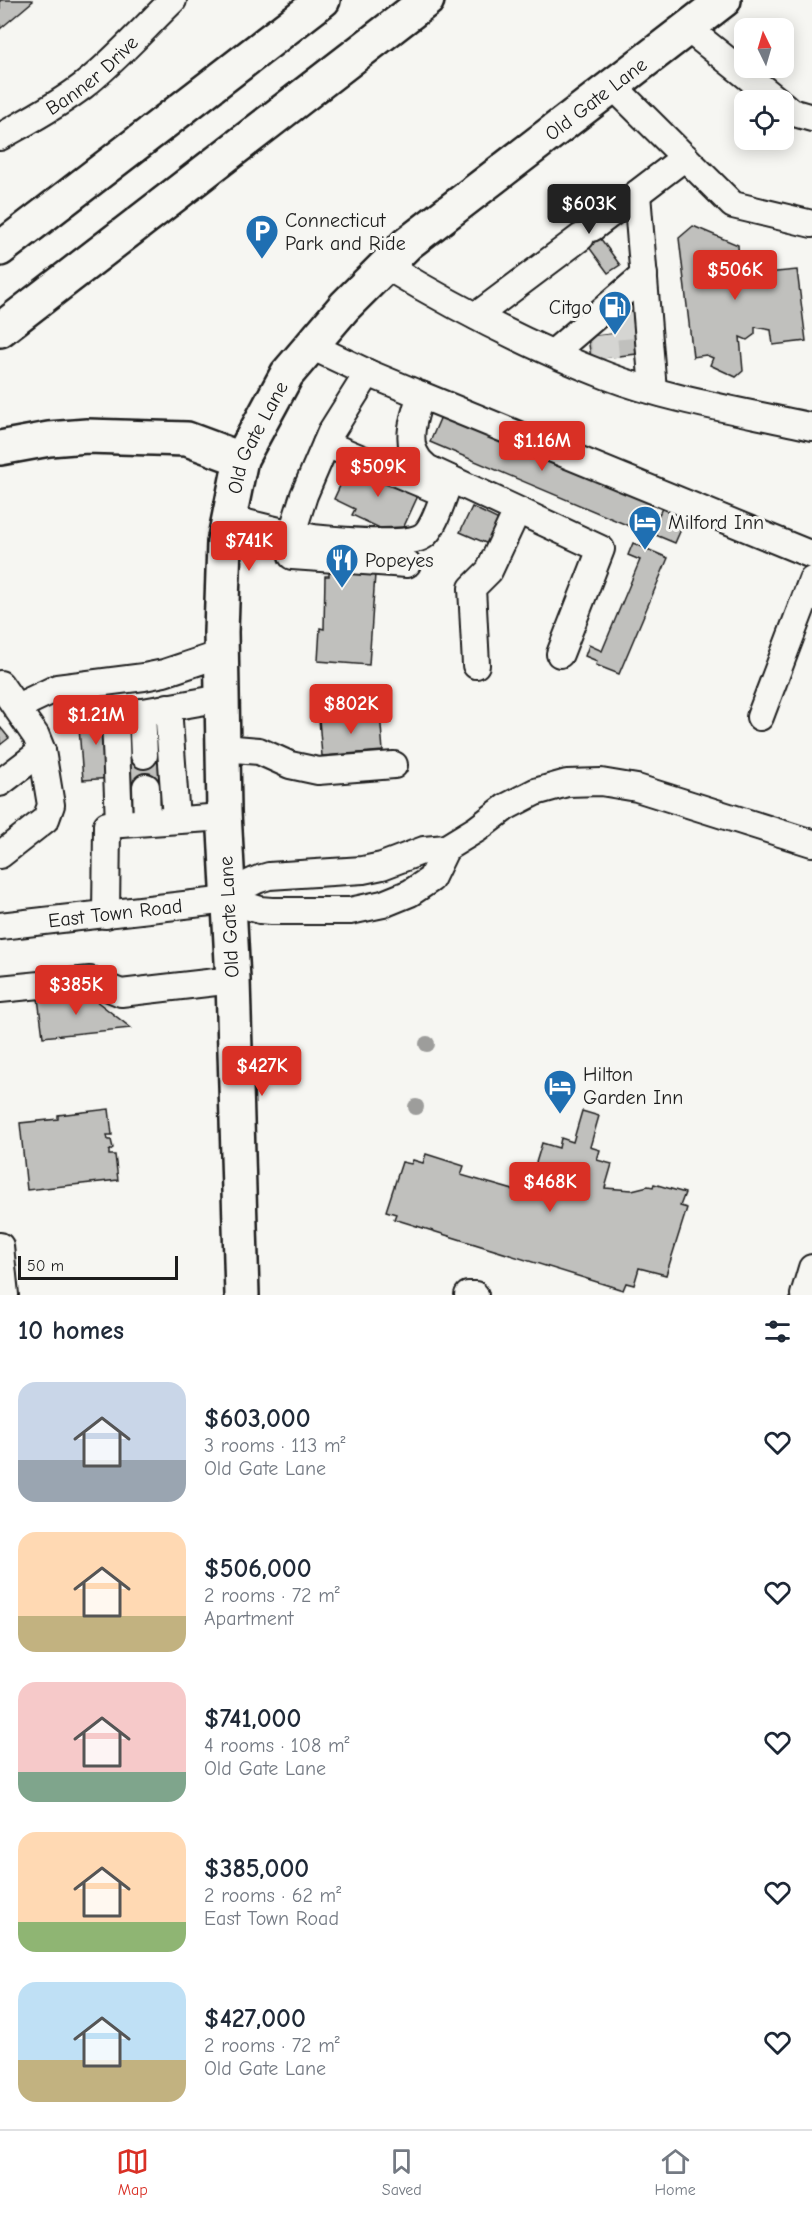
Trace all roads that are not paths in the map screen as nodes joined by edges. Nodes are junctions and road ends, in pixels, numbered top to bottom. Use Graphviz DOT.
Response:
graph roads {
  1 [pos="173,0"];
  2 [pos="427,0"];
  3 [pos="724,0"];
  4 [pos="320,2"];
  5 [pos="687,28"];
  6 [pos="612,85"];
  7 [pos="764,90"];
  8 [pos="794,113"];
  9 [pos="812,118"];
  10 [pos="0,137"];
  11 [pos="685,157"];
  12 [pos="637,194"];
  13 [pos="812,224"];
  14 [pos="0,249"];
  15 [pos="386,266"];
  16 [pos="644,275"];
  17 [pos="476,316"];
  18 [pos="0,330"];
  19 [pos="613,336"];
  20 [pos="311,346"];
  21 [pos="553,354"];
  22 [pos="368,373"];
  23 [pos="653,390"];
  24 [pos="421,395"];
  25 [pos="812,427"];
  26 [pos="326,444"];
  27 [pos="0,448"];
  28 [pos="241,459"];
  29 [pos="447,486"];
  30 [pos="517,511"];
  31 [pos="229,519"];
  32 [pos="292,544"];
  33 [pos="812,555"];
  34 [pos="407,564"];
  35 [pos="812,580"];
  36 [pos="221,654"];
  37 [pos="560,654"];
  38 [pos="476,665"];
  39 [pos="0,684"];
  40 [pos="222,698"];
  41 [pos="17,707"];
  42 [pos="168,707"];
  43 [pos="142,712"];
  44 [pos="760,717"];
  45 [pos="223,748"];
  46 [pos="42,751"];
  47 [pos="144,755"];
  48 [pos="394,765"];
  49 [pos="0,783"];
  50 [pos="146,787"];
  51 [pos="224,817"];
  52 [pos="176,819"];
  53 [pos="147,822"];
  54 [pos="119,824"];
  55 [pos="812,843"];
  56 [pos="446,848"];
  57 [pos="0,855"];
  58 [pos="228,900"];
  59 [pos="106,915"];
  60 [pos="0,926"];
  61 [pos="233,980"];
  62 [pos="0,989"];
  63 [pos="0,1246"];
  64 [pos="812,1268"];
  65 [pos="5,1295"];
  66 [pos="242,1295"];
  67 [pos="468,1295"];
  68 [pos="475,1295"];
  69 [pos="804,1295"];
  1 -- 10 [label="street, Banner Drive"];
  2 -- 18 [label="main road"];
  3 -- 5 [label="main road, Old Gate Lane"];
  4 -- 14 [label="main road"];
  5 -- 6 [label="main road, Old Gate Lane"];
  5 -- 7 [label="street"];
  6 -- 11 [label="street"];
  6 -- 15 [label="main road, Old Gate Lane"];
  8 -- 9 [label="street"];
  11 -- 12 [label="street"];
  11 -- 13 [label="street"];
  12 -- 16 [label="street"];
  12 -- 17 [label="street"];
  15 -- 17 [label="street"];
  15 -- 20 [label="main road, Old Gate Lane"];
  16 -- 19 [label="street"];
  16 -- 19 [label="street"];
  17 -- 21 [label="street"];
  19 -- 21 [label="street"];
  19 -- 21 [label="street"];
  19 -- 23 [label="street"];
  19 -- 23 [label="street"];
  20 -- 22 [label="street"];
  20 -- 28 [label="main road, Old Gate Lane"];
  22 -- 24 [label="street"];
  22 -- 26 [label="street"];
  23 -- 25 [label="street"];
  24 -- 29 [label="street"];
  24 -- 33 [label="street"];
  26 -- 29 [label="street"];
  26 -- 32 [label="street"];
  27 -- 28 [label="main road"];
  28 -- 31 [label="main road, Old Gate Lane"];
  29 -- 30 [label="street"];
  29 -- 32 [label="street"];
  30 -- 37 [label="street"];
  30 -- 38 [label="street"];
  31 -- 32 [label="street"];
  31 -- 36 [label="main road, Old Gate Lane"];
  32 -- 34 [label="street"];
  35 -- 44 [label="street"];
  36 -- 40 [label="main road, Old Gate Lane"];
  36 -- 41 [label="street"];
  39 -- 41 [label="street"];
  40 -- 42 [label="street"];
  40 -- 45 [label="main road, Old Gate Lane"];
  41 -- 46 [label="street"];
  42 -- 43 [label="street"];
  42 -- 52 [label="street"];
  43 -- 47 [label="street"];
  43 -- 54 [label="street"];
  45 -- 48 [label="street"];
  45 -- 51 [label="main road, Old Gate Lane"];
  46 -- 49 [label="street"];
  46 -- 57 [label="street"];
  50 -- 53 [label="street"];
  51 -- 52 [label="street"];
  51 -- 58 [label="main road, Old Gate Lane"];
  52 -- 53 [label="street"];
  53 -- 54 [label="street"];
  54 -- 59 [label="street"];
  55 -- 56 [label="street"];
  56 -- 58 [label="street"];
  56 -- 58 [label="street"];
  58 -- 59 [label="street, East Town Road"];
  58 -- 61 [label="main road, Old Gate Lane"];
  59 -- 60 [label="street, East Town Road"];
  61 -- 62 [label="street"];
  61 -- 66 [label="main road, Old Gate Lane"];
  63 -- 65 [label="street"];
  64 -- 69 [label="street"];
  67 -- 68 [label="street"];
}
